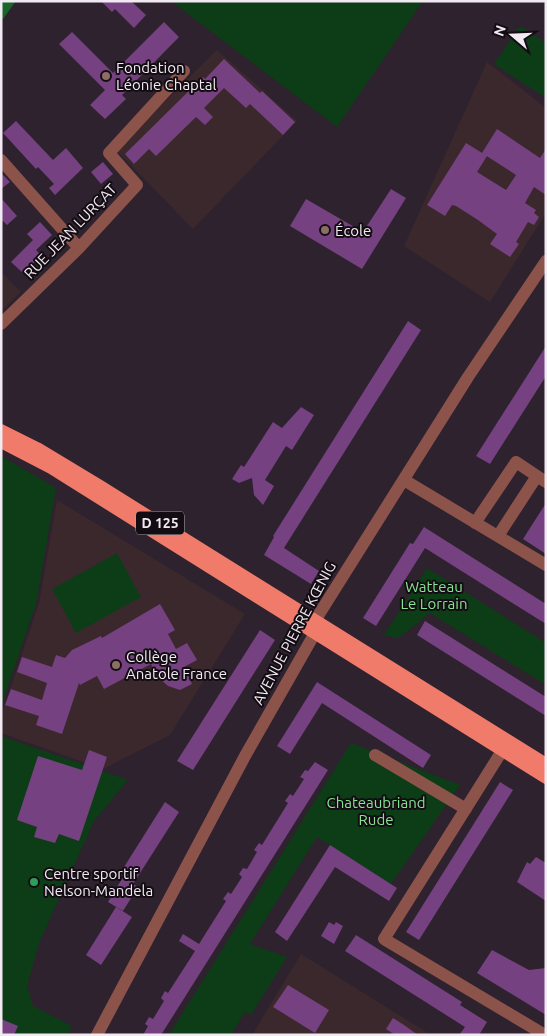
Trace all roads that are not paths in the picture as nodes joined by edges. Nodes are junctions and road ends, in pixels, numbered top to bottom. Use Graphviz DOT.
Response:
graph roads {
  1 [pos="184,71"];
  2 [pos="1,160"];
  3 [pos="79,248"];
  4 [pos="546,261"];
  5 [pos="1,324"];
  6 [pos="1,430"];
  7 [pos="1,442"];
  8 [pos="541,479"];
  9 [pos="404,480"];
  10 [pos="476,523"];
  11 [pos="498,536"];
  12 [pos="546,566"];
  13 [pos="315,626"];
  14 [pos="506,746"];
  15 [pos="375,755"];
  16 [pos="546,764"];
  17 [pos="546,778"];
  18 [pos="466,809"];
  19 [pos="97,1035"];
  20 [pos="545,1035"];
  1 -- 3 [label="street, RUE JEAN LURÇAT"];
  2 -- 3 [label="street"];
  3 -- 5 [label="street, RUE JEAN LURÇAT"];
  4 -- 9 [label="street, AVENUE PIERRE KŒNIG"];
  6 -- 13 [label="main road, D 125"];
  7 -- 13 [label="main road"];
  8 -- 10 [label="street"];
  8 -- 11 [label="street"];
  9 -- 10 [label="street"];
  9 -- 13 [label="street, AVENUE PIERRE KŒNIG"];
  10 -- 11 [label="street"];
  11 -- 12 [label="street"];
  13 -- 14 [label="main road, D 125"];
  13 -- 19 [label="street, AVENUE PIERRE KŒNIG"];
  14 -- 16 [label="main road, D 125"];
  14 -- 17 [label="main road, D 125"];
  14 -- 18 [label="street"];
  15 -- 18 [label="street"];
  18 -- 20 [label="street"];
}
